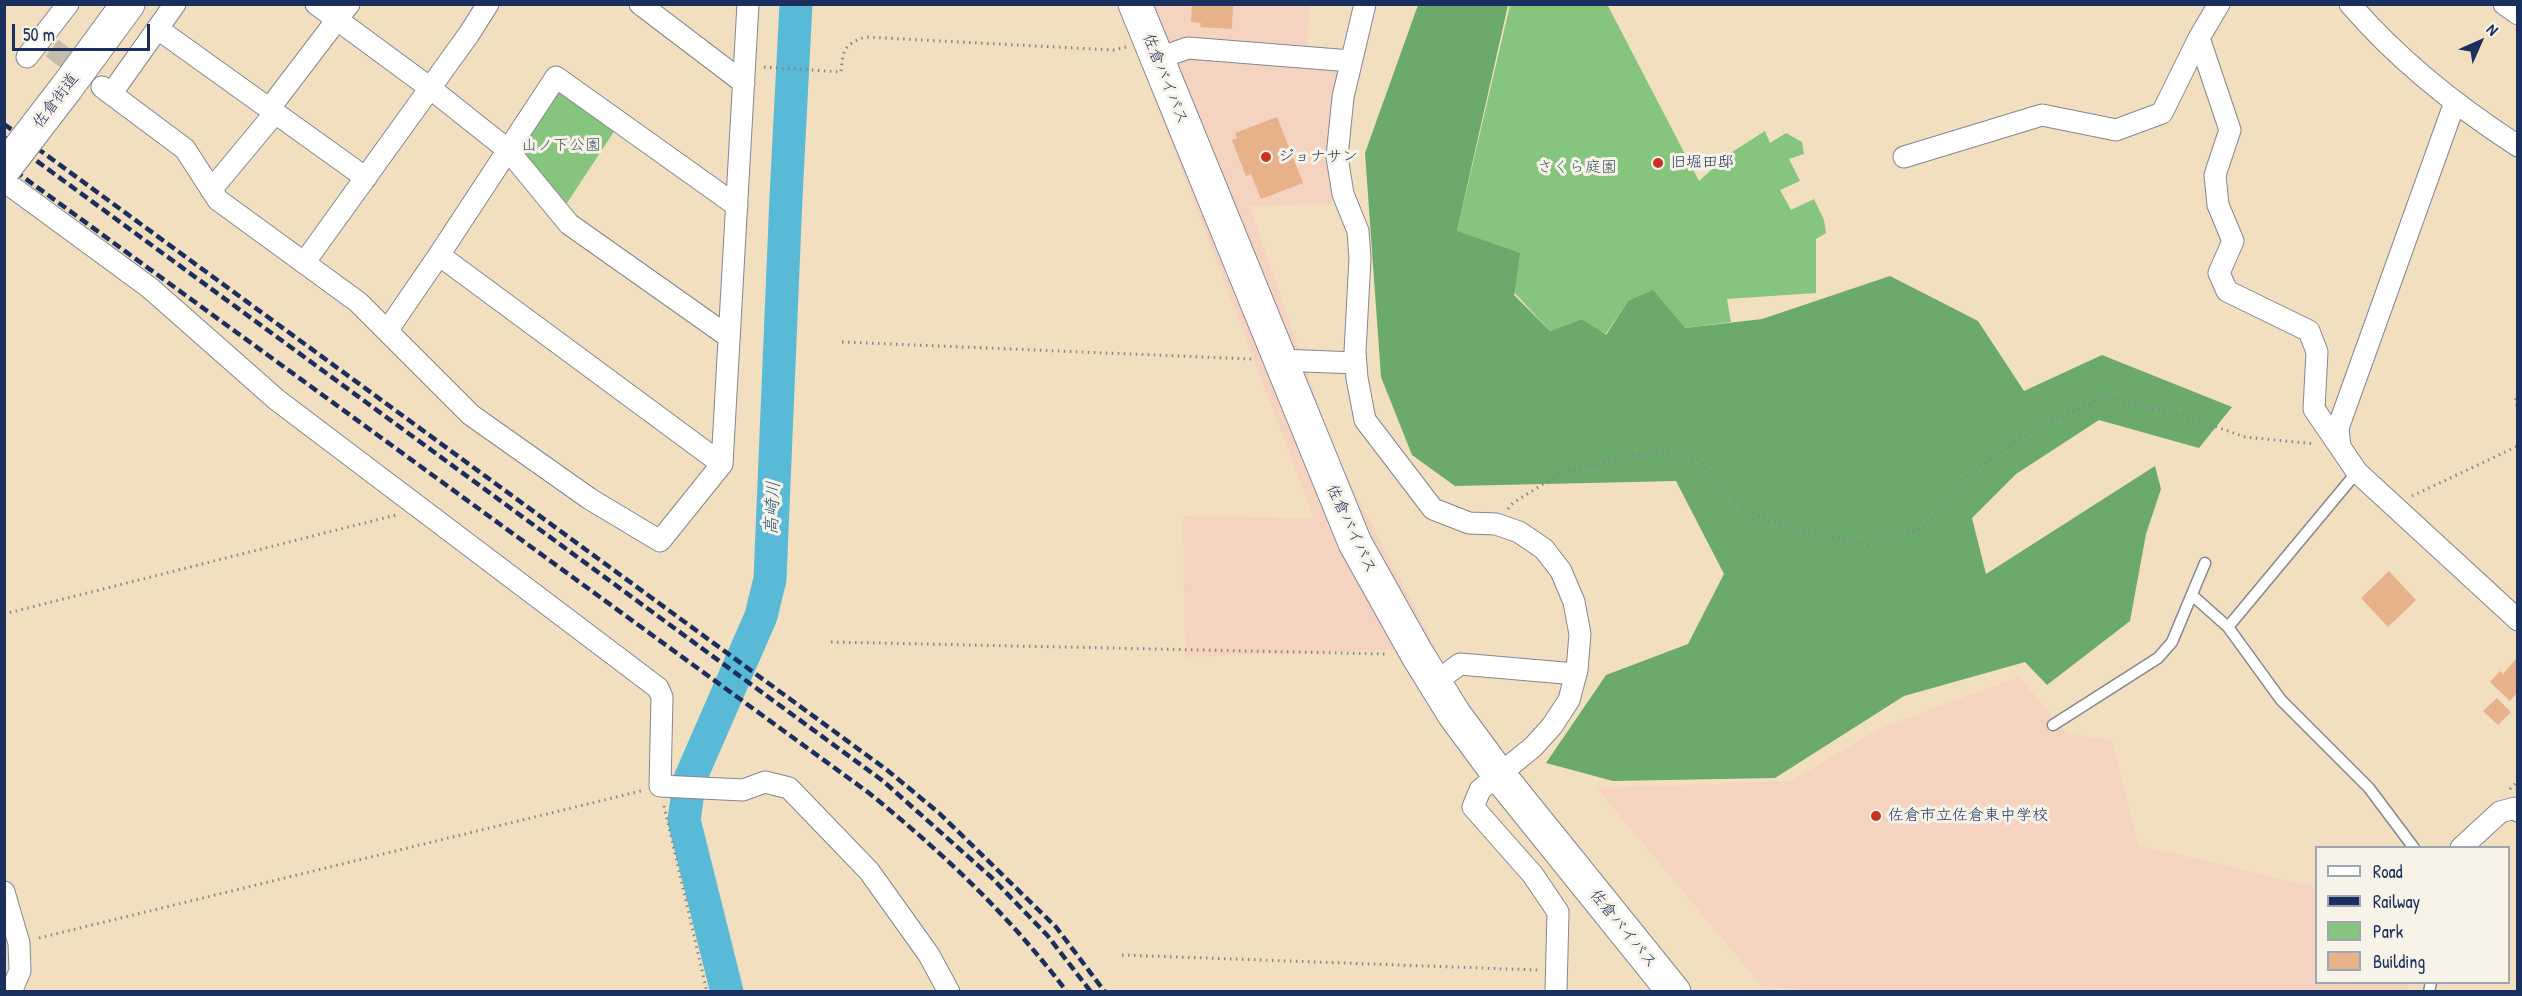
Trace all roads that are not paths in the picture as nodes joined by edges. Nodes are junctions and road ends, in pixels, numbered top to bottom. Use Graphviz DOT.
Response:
graph roads {
  1 [pos="68,4"];
  2 [pos="128,4"];
  3 [pos="175,4"];
  4 [pos="316,4"];
  5 [pos="488,4"];
  6 [pos="640,4"];
  7 [pos="748,4"];
  8 [pos="1135,4"];
  9 [pos="1365,4"];
  10 [pos="2219,4"];
  11 [pos="2350,4"];
  12 [pos="2504,4"];
  13 [pos="343,12"];
  14 [pos="2517,14"];
  15 [pos="158,29"];
  16 [pos="2199,38"];
  17 [pos="1153,50"];
  18 [pos="27,57"];
  19 [pos="1351,61"];
  20 [pos="744,75"];
  21 [pos="430,88"];
  22 [pos="2455,102"];
  23 [pos="272,111"];
  24 [pos="2517,146"];
  25 [pos="508,150"];
  26 [pos="1904,157"];
  27 [pos="4,169"];
  28 [pos="366,178"];
  29 [pos="4,181"];
  30 [pos="212,190"];
  31 [pos="737,206"];
  32 [pos="440,255"];
  33 [pos="304,263"];
  34 [pos="387,331"];
  35 [pos="729,337"];
  36 [pos="1280,360"];
  37 [pos="1356,363"];
  38 [pos="2340,447"];
  39 [pos="722,464"];
  40 [pos="2357,472"];
  41 [pos="2205,563"];
  42 [pos="2193,596"];
  43 [pos="2517,620"];
  44 [pos="2228,627"];
  45 [pos="1576,674"];
  46 [pos="1434,683"];
  47 [pos="2053,726"];
  48 [pos="1499,775"];
  49 [pos="2517,811"];
  50 [pos="2412,846"];
  51 [pos="2463,846"];
  52 [pos="4,892"];
  53 [pos="1557,981"];
  54 [pos="11,992"];
  55 [pos="949,992"];
  56 [pos="1674,992"];
  1 -- 18 [label="street"];
  2 -- 27 [label="main road, 佐倉街道, bridge"];
  3 -- 15 [label="street"];
  4 -- 13 [label="street"];
  5 -- 21 [label="street"];
  6 -- 20 [label="street"];
  7 -- 20 [label="street"];
  8 -- 17 [label="main road, 佐倉バイパス"];
  9 -- 19 [label="street"];
  10 -- 16 [label="street"];
  11 -- 22 [label="street"];
  12 -- 14 [label="street"];
  13 -- 21 [label="street"];
  13 -- 23 [label="street"];
  15 -- 23 [label="street"];
  15 -- 30 [label="street"];
  16 -- 26 [label="street"];
  16 -- 38 [label="street"];
  17 -- 19 [label="street"];
  17 -- 36 [label="main road, 佐倉バイパス"];
  19 -- 37 [label="street"];
  20 -- 31 [label="street"];
  21 -- 25 [label="street"];
  21 -- 28 [label="street"];
  22 -- 24 [label="street"];
  22 -- 38 [label="street"];
  23 -- 28 [label="street"];
  23 -- 30 [label="street"];
  25 -- 31 [label="street"];
  25 -- 32 [label="street"];
  25 -- 35 [label="street"];
  28 -- 33 [label="street"];
  29 -- 55 [label="street"];
  30 -- 33 [label="street"];
  31 -- 35 [label="street"];
  32 -- 34 [label="street"];
  32 -- 39 [label="street"];
  33 -- 34 [label="street"];
  34 -- 39 [label="street"];
  35 -- 39 [label="street"];
  36 -- 37 [label="street"];
  36 -- 46 [label="main road, 佐倉バイパス"];
  37 -- 45 [label="street"];
  38 -- 40 [label="street"];
  40 -- 43 [label="street"];
  40 -- 44 [label="lane"];
  41 -- 42 [label="lane"];
  42 -- 44 [label="lane"];
  42 -- 47 [label="lane"];
  44 -- 50 [label="lane"];
  45 -- 46 [label="street"];
  45 -- 48 [label="street"];
  46 -- 48 [label="main road, 佐倉バイパス"];
  48 -- 53 [label="street"];
  48 -- 56 [label="main road, 佐倉バイパス"];
  49 -- 51 [label="street"];
  52 -- 54 [label="street"];
}
